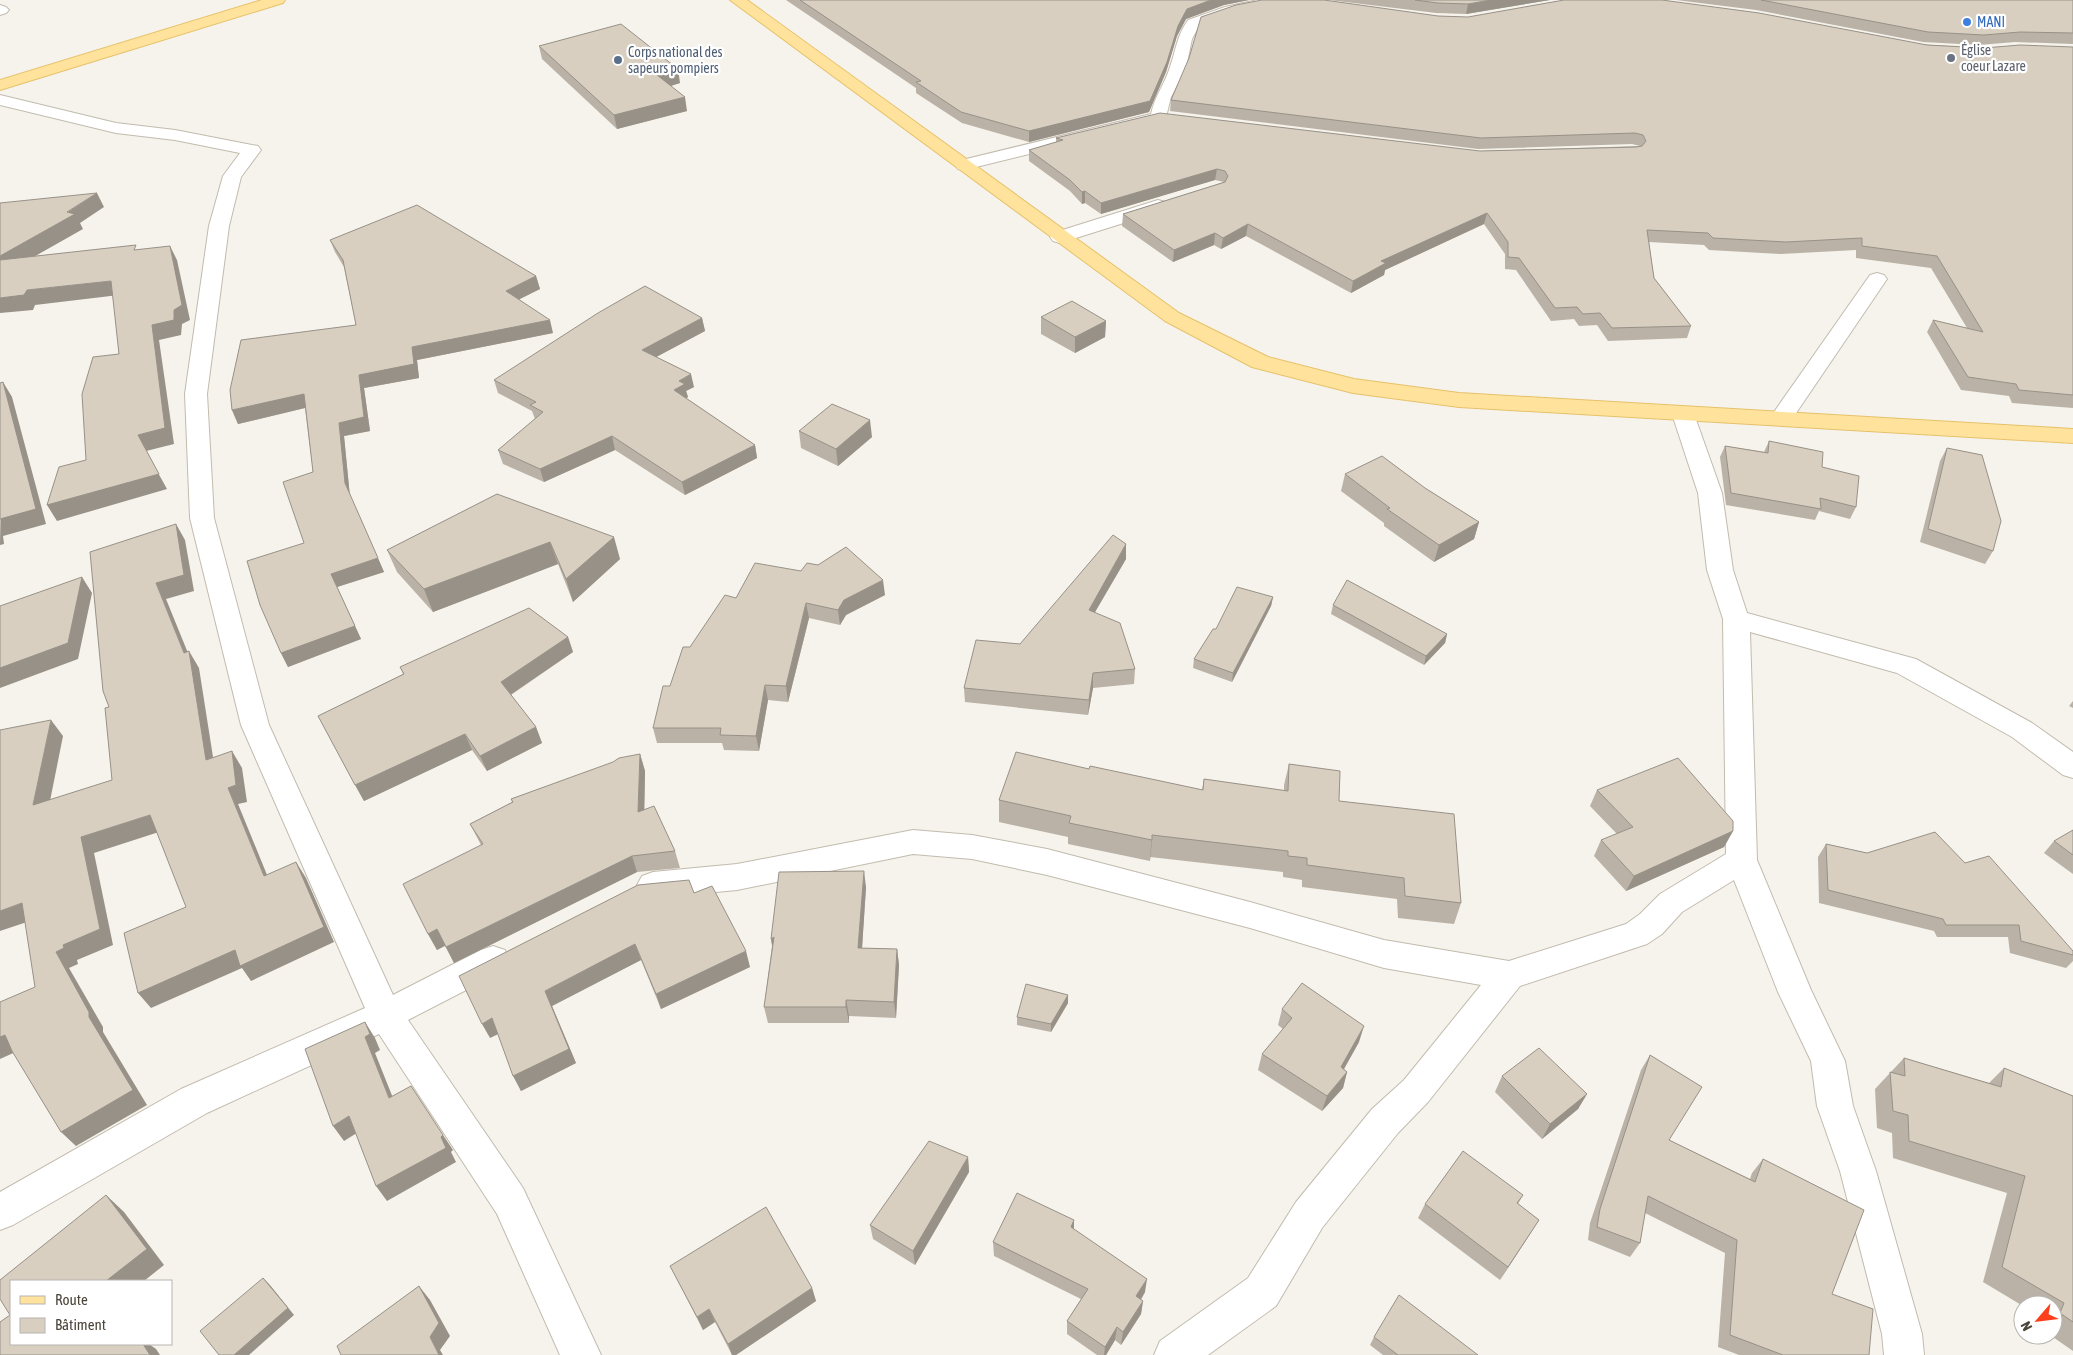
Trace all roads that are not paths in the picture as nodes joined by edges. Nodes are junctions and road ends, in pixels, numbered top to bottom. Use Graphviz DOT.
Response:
graph roads {
  1 [pos="278,0"];
  2 [pos="737,0"];
  3 [pos="1280,0"];
  4 [pos="0,86"];
  5 [pos="0,100"];
  6 [pos="1159,117"];
  7 [pos="1178,119"];
  8 [pos="964,165"];
  9 [pos="1180,199"];
  10 [pos="1060,237"];
  11 [pos="1877,279"];
  12 [pos="1683,414"];
  13 [pos="1782,418"];
  14 [pos="2073,436"];
  15 [pos="1736,619"];
  16 [pos="2073,767"];
  17 [pos="1742,860"];
  18 [pos="629,891"];
  19 [pos="516,948"];
  20 [pos="1509,974"];
  21 [pos="385,1015"];
  22 [pos="0,1212"];
  23 [pos="580,1355"];
  24 [pos="1174,1355"];
  25 [pos="1904,1355"];
  1 -- 4 [label="main road"];
  2 -- 8 [label="main road"];
  3 -- 6 [label="street"];
  5 -- 21 [label="street"];
  6 -- 7 [label="street"];
  6 -- 8 [label="street"];
  8 -- 10 [label="main road"];
  9 -- 10 [label="street"];
  10 -- 12 [label="main road"];
  11 -- 13 [label="street"];
  12 -- 13 [label="main road"];
  12 -- 15 [label="street"];
  13 -- 14 [label="main road"];
  15 -- 16 [label="street"];
  15 -- 17 [label="street"];
  17 -- 20 [label="street"];
  17 -- 25 [label="street"];
  18 -- 20 [label="street"];
  19 -- 21 [label="street"];
  20 -- 24 [label="street"];
  21 -- 22 [label="street"];
  21 -- 23 [label="street"];
}
